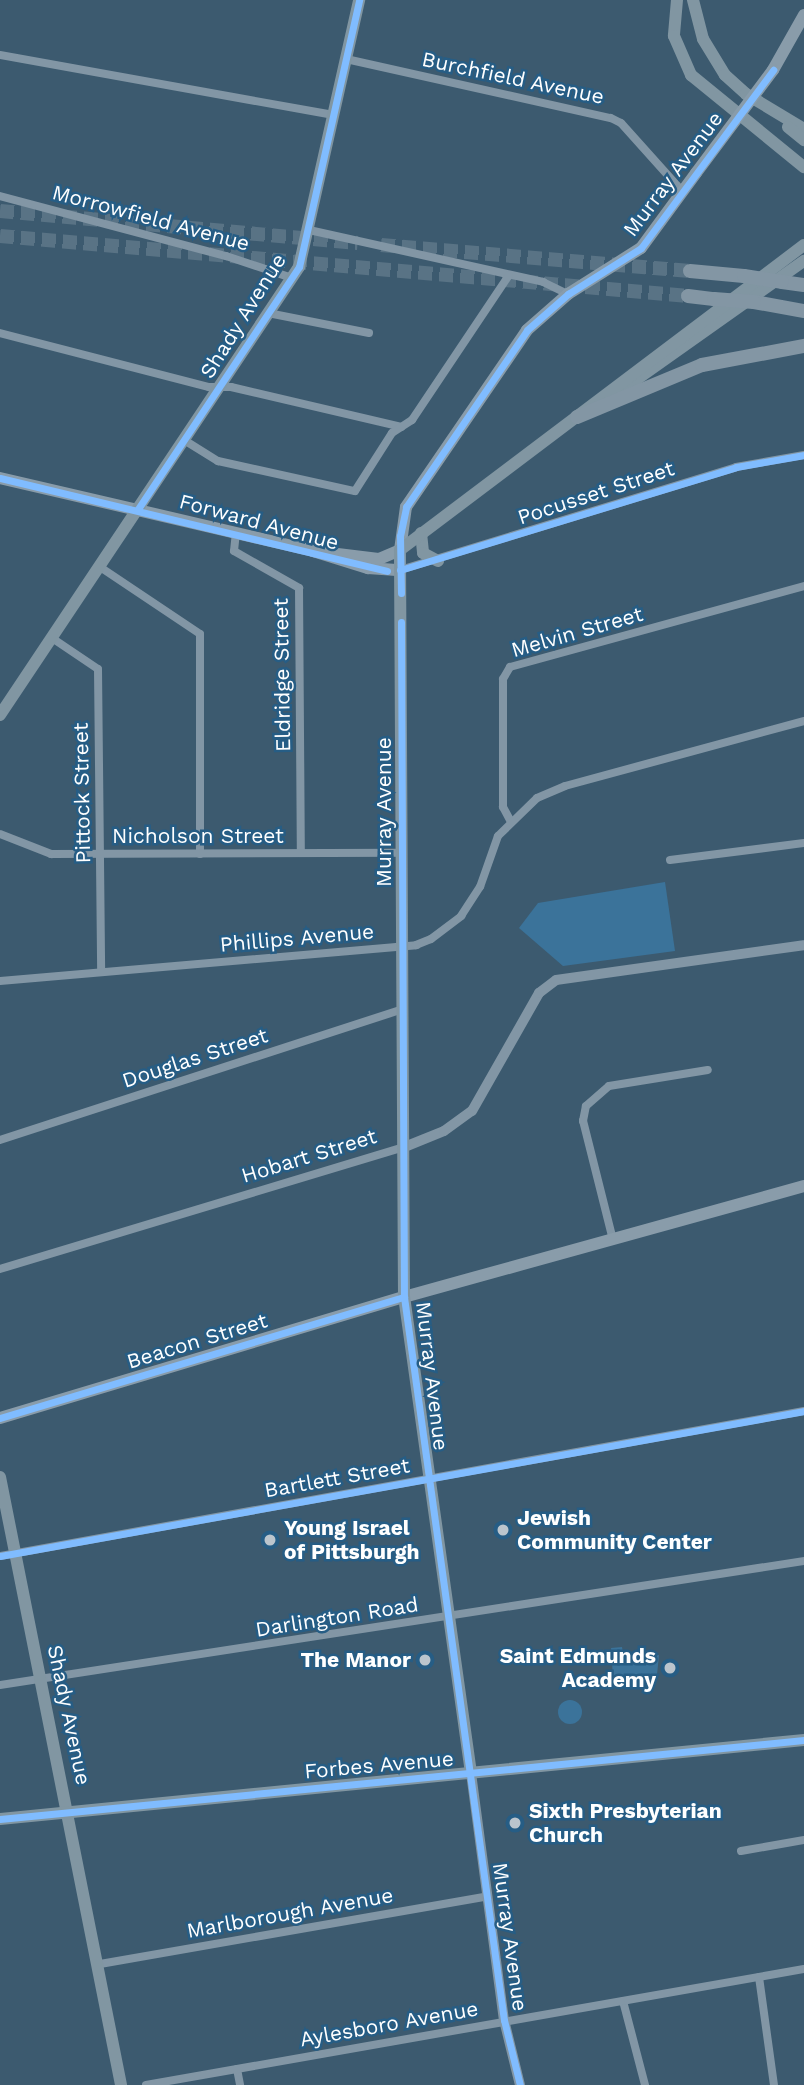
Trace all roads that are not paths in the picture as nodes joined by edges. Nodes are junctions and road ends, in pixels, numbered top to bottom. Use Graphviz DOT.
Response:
graph roads {
  1 [pos="359,0"];
  2 [pos="677,0"];
  3 [pos="693,0"];
  4 [pos="804,15"];
  5 [pos="0,55"];
  6 [pos="346,59"];
  7 [pos="746,94"];
  8 [pos="334,114"];
  9 [pos="804,129"];
  10 [pos="804,139"];
  11 [pos="804,167"];
  12 [pos="683,192"];
  13 [pos="0,196"];
  14 [pos="309,230"];
  15 [pos="804,245"];
  16 [pos="804,261"];
  17 [pos="690,271"];
  18 [pos="509,275"];
  19 [pos="292,278"];
  20 [pos="804,285"];
  21 [pos="568,294"];
  22 [pos="688,296"];
  23 [pos="804,311"];
  24 [pos="268,313"];
  25 [pos="0,333"];
  26 [pos="369,333"];
  27 [pos="804,346"];
  28 [pos="219,388"];
  29 [pos="577,417"];
  30 [pos="401,427"];
  31 [pos="184,440"];
  32 [pos="804,456"];
  33 [pos="0,478"];
  34 [pos="138,509"];
  35 [pos="236,532"];
  36 [pos="421,533"];
  37 [pos="400,550"];
  38 [pos="313,551"];
  39 [pos="379,559"];
  40 [pos="438,561"];
  41 [pos="100,567"];
  42 [pos="400,570"];
  43 [pos="804,586"];
  44 [pos="52,638"];
  45 [pos="0,715"];
  46 [pos="804,721"];
  47 [pos="510,820"];
  48 [pos="0,834"];
  49 [pos="804,843"];
  50 [pos="301,853"];
  51 [pos="401,853"];
  52 [pos="100,854"];
  53 [pos="200,854"];
  54 [pos="670,860"];
  55 [pos="804,945"];
  56 [pos="403,947"];
  57 [pos="101,972"];
  58 [pos="0,981"];
  59 [pos="402,1010"];
  60 [pos="708,1070"];
  61 [pos="0,1140"];
  62 [pos="402,1149"];
  63 [pos="804,1186"];
  64 [pos="613,1240"];
  65 [pos="0,1269"];
  66 [pos="404,1297"];
  67 [pos="804,1411"];
  68 [pos="0,1418"];
  69 [pos="0,1477"];
  70 [pos="428,1479"];
  71 [pos="16,1553"];
  72 [pos="0,1556"];
  73 [pos="804,1560"];
  74 [pos="448,1617"];
  75 [pos="42,1680"];
  76 [pos="0,1685"];
  77 [pos="804,1740"];
  78 [pos="471,1773"];
  79 [pos="70,1811"];
  80 [pos="0,1819"];
  81 [pos="804,1840"];
  82 [pos="741,1851"];
  83 [pos="485,1897"];
  84 [pos="100,1964"];
  85 [pos="804,1969"];
  86 [pos="759,1977"];
  87 [pos="624,2001"];
  88 [pos="504,2020"];
  89 [pos="236,2069"];
  90 [pos="121,2085"];
  91 [pos="146,2085"];
  92 [pos="240,2085"];
  93 [pos="520,2085"];
  94 [pos="645,2085"];
  95 [pos="774,2085"];
  1 -- 6 [label="main road, Shady Avenue"];
  2 -- 11 [label="main road"];
  3 -- 7 [label="main road"];
  4 -- 12 [label="main road, Murray Avenue, bridge"];
  5 -- 8 [label="street"];
  6 -- 8 [label="main road, Shady Avenue"];
  6 -- 12 [label="street, Burchfield Avenue"];
  7 -- 9 [label="main road"];
  7 -- 10 [label="main road"];
  8 -- 14 [label="main road, Shady Avenue"];
  12 -- 21 [label="main road, Murray Avenue"];
  13 -- 19 [label="street, Morrowfield Avenue"];
  14 -- 18 [label="street"];
  14 -- 19 [label="main road, Shady Avenue"];
  15 -- 29 [label="main road"];
  16 -- 29 [label="main road"];
  17 -- 20 [label="highway, bridge"];
  18 -- 21 [label="street"];
  18 -- 30 [label="street"];
  19 -- 24 [label="main road, Shady Avenue"];
  21 -- 37 [label="main road, Murray Avenue"];
  22 -- 23 [label="highway, bridge"];
  24 -- 26 [label="street"];
  24 -- 28 [label="main road, Shady Avenue"];
  25 -- 28 [label="street"];
  27 -- 29 [label="highway"];
  28 -- 30 [label="street"];
  28 -- 31 [label="main road, Shady Avenue"];
  29 -- 36 [label="main road"];
  30 -- 31 [label="street"];
  31 -- 34 [label="main road, Shady Avenue"];
  32 -- 40 [label="street, Pocusset Street"];
  33 -- 34 [label="main road, Forward Avenue"];
  34 -- 35 [label="main road, Forward Avenue"];
  34 -- 41 [label="main road, Shady Avenue"];
  35 -- 38 [label="main road, Forward Avenue"];
  35 -- 50 [label="street, Eldridge Street"];
  36 -- 37 [label="main road"];
  36 -- 40 [label="main road"];
  37 -- 39 [label="main road"];
  37 -- 42 [label="main road, Murray Avenue"];
  38 -- 39 [label="main road, Forward Avenue"];
  38 -- 42 [label="main road, Forward Avenue"];
  39 -- 42 [label="main road, Forward Avenue"];
  40 -- 42 [label="street, Pocusset Street"];
  41 -- 44 [label="main road, Shady Avenue"];
  41 -- 53 [label="street"];
  42 -- 51 [label="main road, Murray Avenue"];
  43 -- 47 [label="street, Melvin Street"];
  44 -- 45 [label="main road, Shady Avenue"];
  44 -- 52 [label="street, Pittock Street"];
  46 -- 47 [label="street, Phillips Avenue"];
  47 -- 56 [label="street, Phillips Avenue"];
  48 -- 52 [label="street, Nicholson Street"];
  49 -- 54 [label="street"];
  50 -- 51 [label="street, Nicholson Street"];
  50 -- 53 [label="street, Nicholson Street"];
  51 -- 56 [label="main road, Murray Avenue"];
  52 -- 53 [label="street, Nicholson Street"];
  52 -- 57 [label="street, Pittock Street"];
  55 -- 62 [label="street, Hobart Street"];
  56 -- 57 [label="street, Phillips Avenue"];
  56 -- 59 [label="main road, Murray Avenue"];
  57 -- 58 [label="street, Phillips Avenue"];
  59 -- 61 [label="street, Douglas Street"];
  59 -- 62 [label="main road, Murray Avenue"];
  60 -- 64 [label="street"];
  62 -- 65 [label="street, Hobart Street"];
  62 -- 66 [label="main road, Murray Avenue"];
  63 -- 64 [label="main road, Beacon Street"];
  64 -- 66 [label="main road, Beacon Street"];
  66 -- 68 [label="main road, Beacon Street"];
  66 -- 70 [label="main road, Murray Avenue"];
  67 -- 70 [label="street, Bartlett Street"];
  69 -- 71 [label="main road, Shady Avenue"];
  70 -- 71 [label="street, Bartlett Street"];
  70 -- 74 [label="main road, Murray Avenue"];
  71 -- 72 [label="street, Bartlett Street"];
  71 -- 75 [label="main road, Shady Avenue"];
  73 -- 74 [label="street, Darlington Road"];
  74 -- 75 [label="street, Darlington Road"];
  74 -- 78 [label="main road, Murray Avenue"];
  75 -- 76 [label="street, Darlington Road"];
  75 -- 79 [label="main road, Shady Avenue"];
  77 -- 78 [label="main road, Forbes Avenue"];
  78 -- 79 [label="main road, Forbes Avenue"];
  78 -- 83 [label="street, Murray Avenue"];
  79 -- 80 [label="main road, Forbes Avenue"];
  79 -- 84 [label="main road, Shady Avenue"];
  81 -- 82 [label="street"];
  83 -- 84 [label="street, Marlborough Avenue"];
  83 -- 88 [label="street, Murray Avenue"];
  84 -- 90 [label="main road, Shady Avenue"];
  85 -- 86 [label="street, Aylesboro Avenue"];
  86 -- 87 [label="street, Aylesboro Avenue"];
  86 -- 95 [label="street"];
  87 -- 88 [label="street, Aylesboro Avenue"];
  87 -- 94 [label="street"];
  88 -- 89 [label="street, Aylesboro Avenue"];
  88 -- 93 [label="street, Murray Avenue"];
  89 -- 91 [label="street, Aylesboro Avenue"];
  89 -- 92 [label="street"];
}
